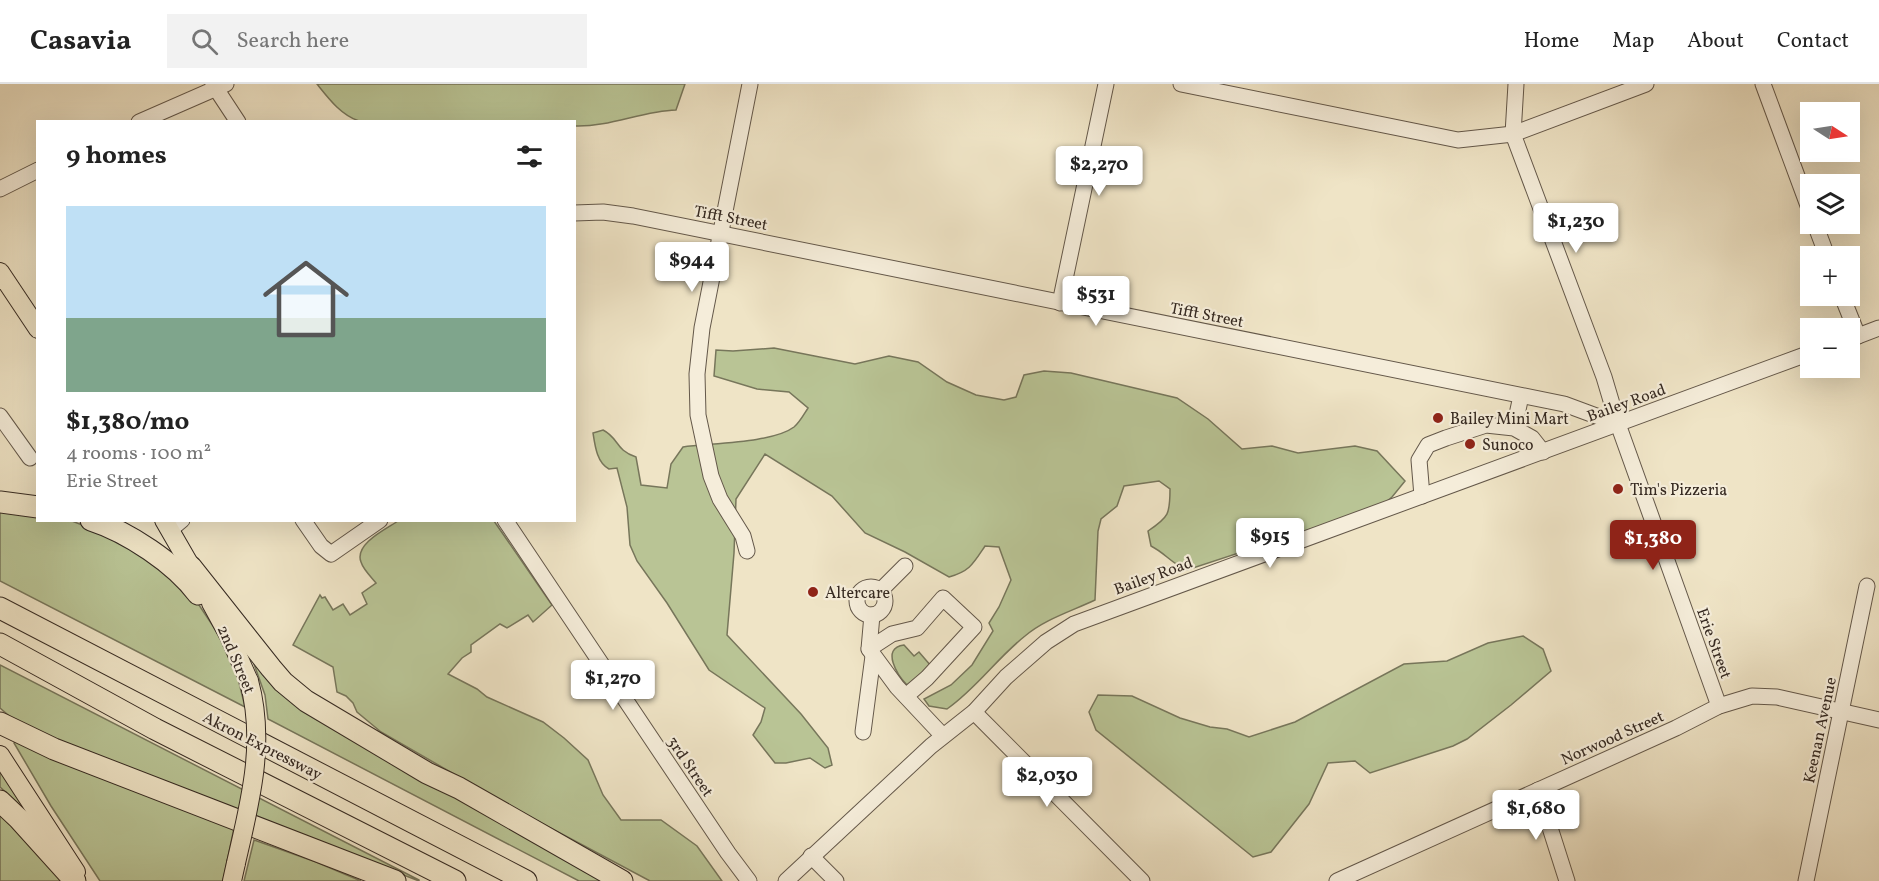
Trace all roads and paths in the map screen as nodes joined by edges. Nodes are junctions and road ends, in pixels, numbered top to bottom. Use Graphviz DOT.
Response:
graph roads {
  1 [pos="750,84"];
  2 [pos="1106,84"];
  3 [pos="1180,84"];
  4 [pos="1516,84"];
  5 [pos="1646,84"];
  6 [pos="1763,84"];
  7 [pos="218,86"];
  8 [pos="143,120"];
  9 [pos="237,120"];
  10 [pos="1513,134"];
  11 [pos="36,171"];
  12 [pos="1800,184"];
  13 [pos="0,189"];
  14 [pos="576,213"];
  15 [pos="720,233"];
  16 [pos="0,272"];
  17 [pos="1060,303"];
  18 [pos="36,326"];
  19 [pos="1879,328"];
  20 [pos="1860,336"];
  21 [pos="1800,357"];
  22 [pos="1521,396"];
  23 [pos="0,416"];
  24 [pos="1618,424"];
  25 [pos="1514,428"];
  26 [pos="1543,452"];
  27 [pos="30,458"];
  28 [pos="1422,496"];
  29 [pos="0,502"];
  30 [pos="36,507"];
  31 [pos="96,522"];
  32 [pos="304,522"];
  33 [pos="506,522"];
  34 [pos="371,523"];
  35 [pos="172,524"];
  36 [pos="747,552"];
  37 [pos="905,566"];
  38 [pos="191,567"];
  39 [pos="1867,586"];
  40 [pos="881,590"];
  41 [pos="0,608"];
  42 [pos="872,615"];
  43 [pos="229,636"];
  44 [pos="0,644"];
  45 [pos="871,653"];
  46 [pos="906,696"];
  47 [pos="1719,706"];
  48 [pos="1842,711"];
  49 [pos="974,712"];
  50 [pos="1879,720"];
  51 [pos="0,723"];
  52 [pos="863,732"];
  53 [pos="943,736"];
  54 [pos="0,755"];
  55 [pos="1538,790"];
  56 [pos="0,801"];
  57 [pos="811,856"];
  58 [pos="234,872"];
  59 [pos="75,881"];
  60 [pos="81,881"];
  61 [pos="395,881"];
  62 [pos="455,881"];
  63 [pos="526,881"];
  64 [pos="622,881"];
  65 [pos="749,881"];
  66 [pos="786,881"];
  67 [pos="836,881"];
  68 [pos="1142,881"];
  69 [pos="1337,881"];
  70 [pos="1567,881"];
  71 [pos="1806,881"];
  1 -- 15 [label="street"];
  2 -- 17 [label="street"];
  3 -- 10 [label="street"];
  4 -- 10 [label="street"];
  5 -- 10 [label="street"];
  6 -- 12 [label="street"];
  7 -- 8 [label="street"];
  7 -- 9 [label="street"];
  10 -- 24 [label="street, Erie Street"];
  11 -- 13 [label="street"];
  14 -- 15 [label="street, Tifft Street"];
  15 -- 17 [label="street, Tifft Street"];
  15 -- 36 [label="street"];
  16 -- 18 [label="main road"];
  17 -- 22 [label="street, Tifft Street"];
  19 -- 20 [label="street"];
  21 -- 24 [label="street, Bailey Road"];
  22 -- 24 [label="street, Tifft Street"];
  22 -- 25 [label="street"];
  23 -- 27 [label="street"];
  24 -- 26 [label="street, Bailey Road"];
  24 -- 47 [label="street, Erie Street"];
  25 -- 26 [label="street"];
  25 -- 28 [label="street"];
  26 -- 28 [label="street, Bailey Road"];
  28 -- 49 [label="street, Bailey Road"];
  29 -- 30 [label="highway"];
  31 -- 43 [label="highway"];
  32 -- 34 [label="street"];
  33 -- 65 [label="street, 3rd Street"];
  35 -- 38 [label="main road, 2nd Street"];
  37 -- 40 [label="street"];
  38 -- 43 [label="main road, 2nd Street"];
  38 -- 64 [label="highway"];
  39 -- 48 [label="street, Keenan Avenue"];
  40 -- 42 [label="street"];
  40 -- 42 [label="street"];
  41 -- 63 [label="highway, Akron Expressway"];
  42 -- 45 [label="street"];
  43 -- 58 [label="main road, 2nd Street, bridge"];
  44 -- 62 [label="highway, Akron Expressway"];
  45 -- 46 [label="street"];
  45 -- 46 [label="street"];
  45 -- 52 [label="street"];
  46 -- 53 [label="street"];
  47 -- 48 [label="street, Norwood Street"];
  47 -- 55 [label="street, Norwood Street"];
  48 -- 50 [label="street, Norwood Street"];
  48 -- 71 [label="street, Keenan Avenue"];
  49 -- 53 [label="street, Bailey Road"];
  49 -- 68 [label="street"];
  51 -- 61 [label="highway"];
  53 -- 57 [label="street, Bailey Road"];
  54 -- 60 [label="main road"];
  55 -- 69 [label="street, Norwood Street"];
  55 -- 70 [label="street"];
  56 -- 59 [label="highway"];
  57 -- 66 [label="street, Bailey Road"];
  57 -- 67 [label="street"];
}
